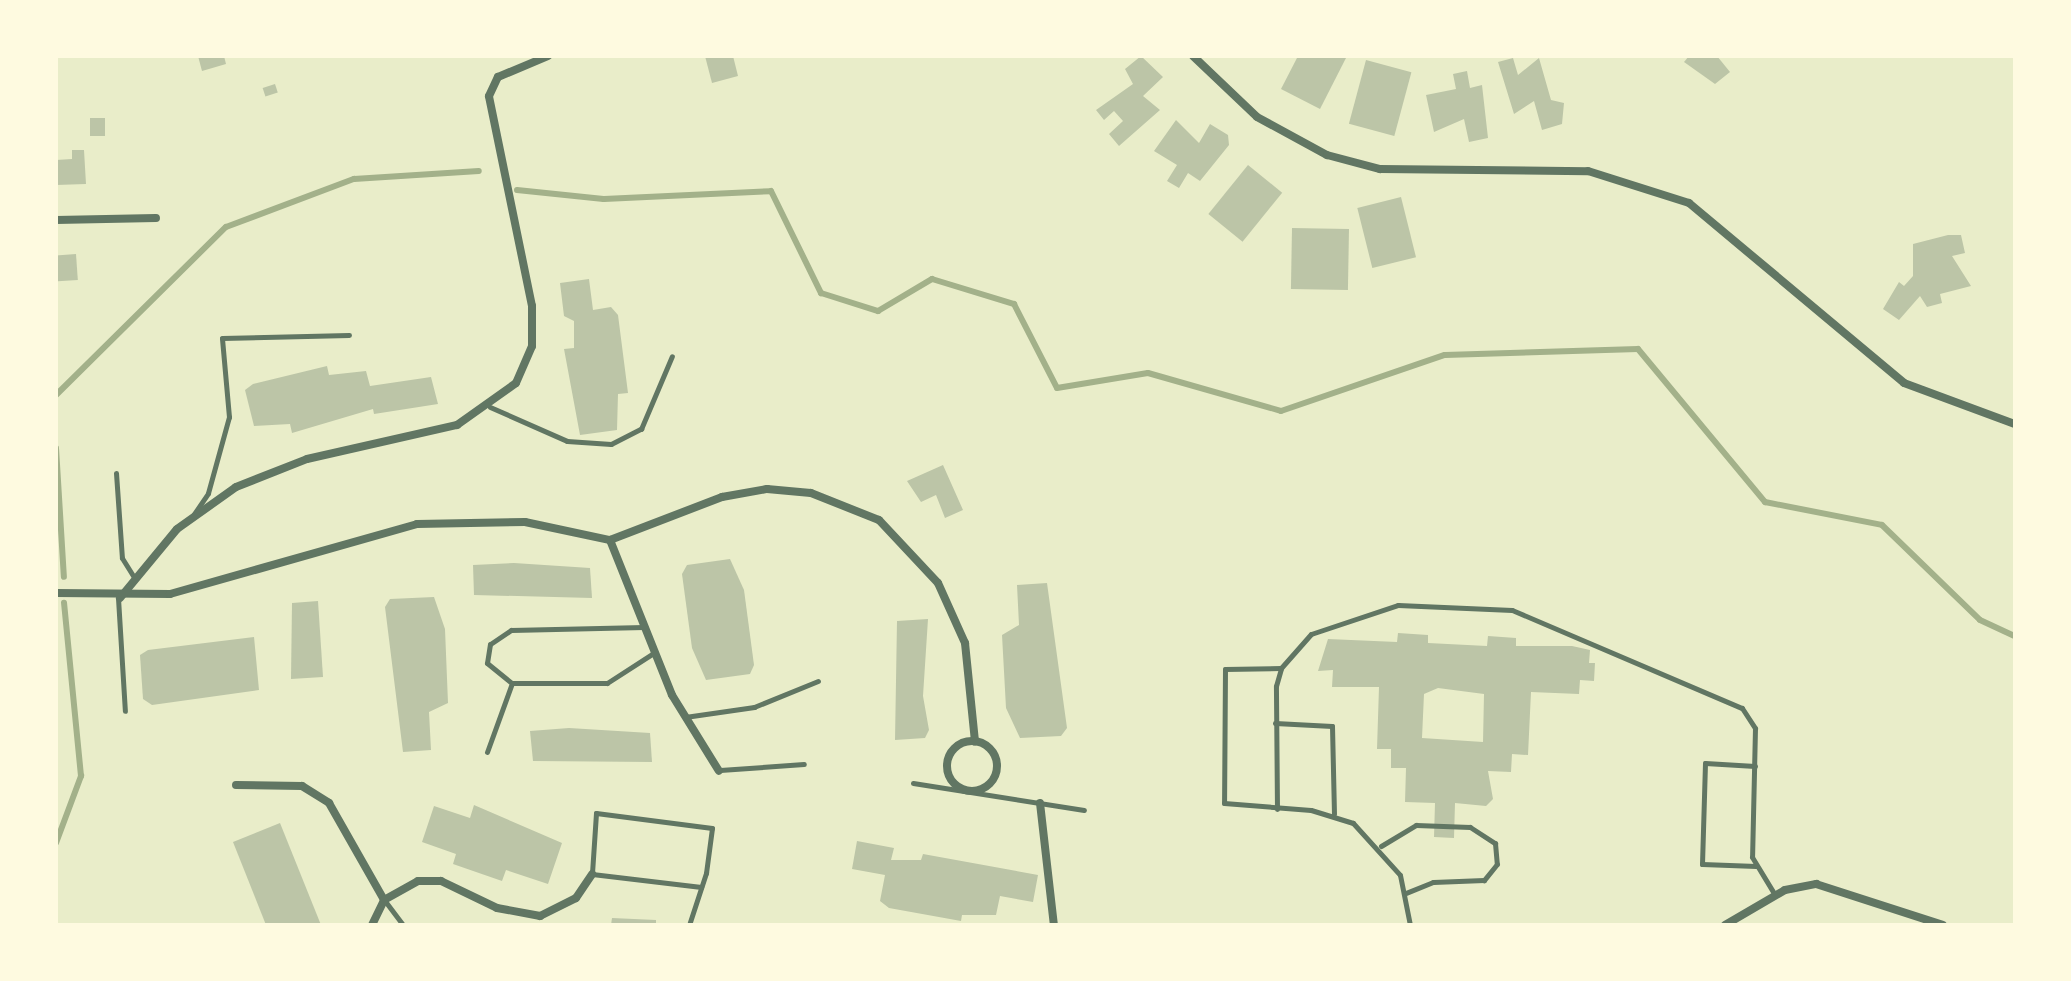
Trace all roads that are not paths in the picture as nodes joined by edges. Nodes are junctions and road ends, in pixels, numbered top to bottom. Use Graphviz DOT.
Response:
graph roads {
  1 [pos="548,56"];
  2 [pos="1193,56"];
  3 [pos="156,218"];
  4 [pos="56,220"];
  5 [pos="349,335"];
  6 [pos="672,356"];
  7 [pos="490,407"];
  8 [pos="2015,424"];
  9 [pos="116,473"];
  10 [pos="194,515"];
  11 [pos="610,540"];
  12 [pos="135,579"];
  13 [pos="56,593"];
  14 [pos="119,598"];
  15 [pos="645,627"];
  16 [pos="655,652"];
  17 [pos="1281,668"];
  18 [pos="818,681"];
  19 [pos="512,683"];
  20 [pos="125,711"];
  21 [pos="684,717"];
  22 [pos="1275,723"];
  23 [pos="975,741"];
  24 [pos="487,752"];
  25 [pos="804,764"];
  26 [pos="1755,766"];
  27 [pos="719,771"];
  28 [pos="913,783"];
  29 [pos="236,785"];
  30 [pos="968,791"];
  31 [pos="1040,803"];
  32 [pos="1277,809"];
  33 [pos="1084,810"];
  34 [pos="1334,814"];
  35 [pos="1381,847"];
  36 [pos="1756,866"];
  37 [pos="592,874"];
  38 [pos="701,887"];
  39 [pos="1406,893"];
  40 [pos="1775,895"];
  41 [pos="384,900"];
  42 [pos="372,925"];
  43 [pos="403,925"];
  44 [pos="689,925"];
  45 [pos="1054,925"];
  46 [pos="1410,925"];
  47 [pos="1725,925"];
  48 [pos="1943,925"];
  1 -- 7 [label="street"];
  2 -- 8 [label="street"];
  3 -- 4 [label="street"];
  5 -- 10 [label="lane"];
  6 -- 7 [label="lane"];
  7 -- 10 [label="street"];
  9 -- 12 [label="lane"];
  10 -- 12 [label="street"];
  11 -- 14 [label="street"];
  11 -- 15 [label="street"];
  11 -- 23 [label="street"];
  12 -- 14 [label="street"];
  13 -- 14 [label="street"];
  14 -- 20 [label="lane"];
  15 -- 16 [label="street"];
  15 -- 19 [label="lane"];
  16 -- 19 [label="lane"];
  16 -- 21 [label="street"];
  17 -- 22 [label="lane"];
  17 -- 26 [label="lane"];
  17 -- 32 [label="lane"];
  18 -- 21 [label="lane"];
  19 -- 24 [label="lane"];
  21 -- 27 [label="street"];
  22 -- 32 [label="lane"];
  22 -- 34 [label="lane"];
  23 -- 30 [label="street"];
  23 -- 30 [label="street"];
  25 -- 27 [label="lane"];
  26 -- 36 [label="lane"];
  26 -- 36 [label="lane"];
  28 -- 30 [label="lane"];
  29 -- 41 [label="street"];
  30 -- 31 [label="lane"];
  31 -- 33 [label="lane"];
  31 -- 45 [label="street"];
  32 -- 34 [label="lane"];
  34 -- 35 [label="lane"];
  35 -- 39 [label="lane"];
  35 -- 39 [label="lane"];
  36 -- 40 [label="lane"];
  37 -- 38 [label="lane"];
  37 -- 38 [label="lane"];
  37 -- 41 [label="street"];
  38 -- 44 [label="lane"];
  39 -- 46 [label="lane"];
  40 -- 47 [label="street"];
  40 -- 48 [label="street"];
  41 -- 42 [label="street"];
  41 -- 43 [label="lane"];
}
